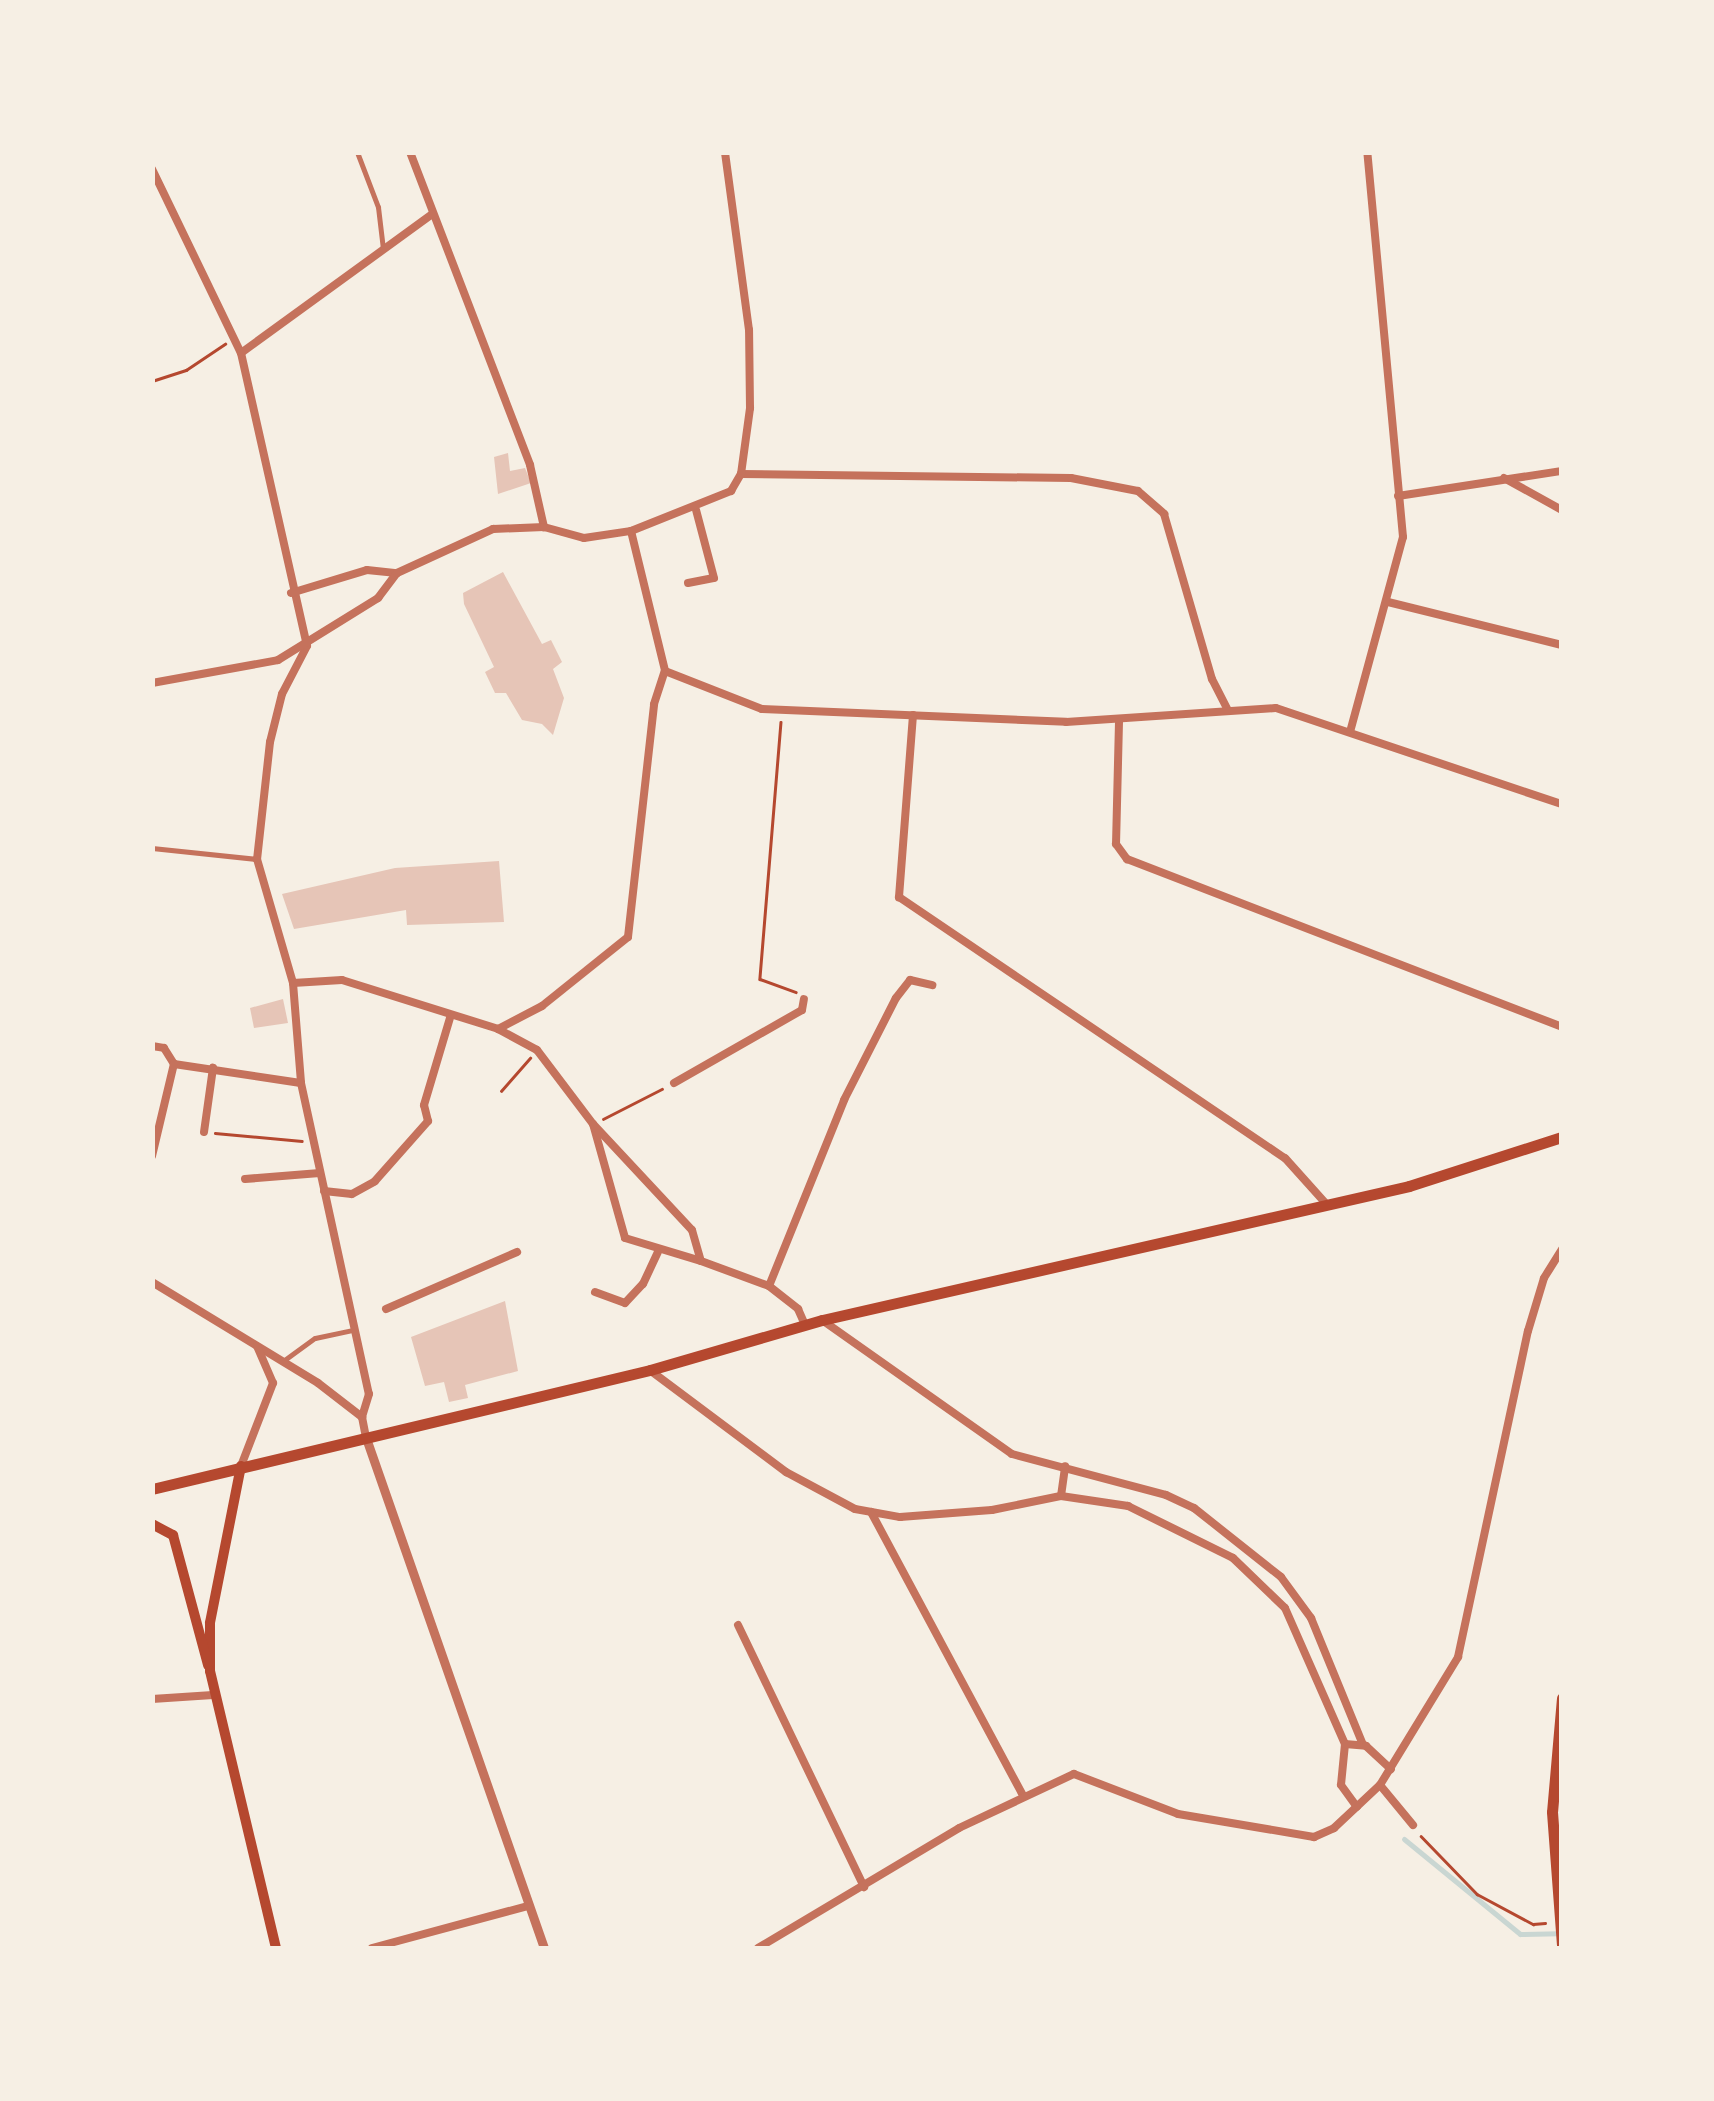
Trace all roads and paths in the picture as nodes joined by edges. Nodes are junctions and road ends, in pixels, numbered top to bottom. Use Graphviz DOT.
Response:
graph roads {
  1 [pos="357,152"];
  2 [pos="410,152"];
  3 [pos="725,152"];
  4 [pos="1367,152"];
  5 [pos="152,169"];
  6 [pos="432,214"];
  7 [pos="383,249"];
  8 [pos="234,338"];
  9 [pos="240,353"];
  10 [pos="152,381"];
  11 [pos="1562,471"];
  12 [pos="742,474"];
  13 [pos="1504,478"];
  14 [pos="1398,496"];
  15 [pos="696,510"];
  16 [pos="1562,510"];
  17 [pos="544,527"];
  18 [pos="631,531"];
  19 [pos="397,573"];
  20 [pos="688,583"];
  21 [pos="291,593"];
  22 [pos="1388,602"];
  23 [pos="307,646"];
  24 [pos="1562,646"];
  25 [pos="665,671"];
  26 [pos="152,683"];
  27 [pos="1227,709"];
  28 [pos="782,710"];
  29 [pos="913,715"];
  30 [pos="1119,722"];
  31 [pos="1350,732"];
  32 [pos="1562,804"];
  33 [pos="152,848"];
  34 [pos="257,859"];
  35 [pos="292,983"];
  36 [pos="932,985"];
  37 [pos="804,999"];
  38 [pos="450,1018"];
  39 [pos="498,1028"];
  40 [pos="1562,1028"];
  41 [pos="152,1046"];
  42 [pos="538,1050"];
  43 [pos="174,1064"];
  44 [pos="213,1068"];
  45 [pos="301,1083"];
  46 [pos="674,1083"];
  47 [pos="501,1091"];
  48 [pos="593,1124"];
  49 [pos="204,1132"];
  50 [pos="1562,1137"];
  51 [pos="313,1140"];
  52 [pos="152,1156"];
  53 [pos="320,1172"];
  54 [pos="244,1179"];
  55 [pos="324,1191"];
  56 [pos="1328,1206"];
  57 [pos="1562,1249"];
  58 [pos="518,1252"];
  59 [pos="658,1252"];
  60 [pos="701,1261"];
  61 [pos="152,1282"];
  62 [pos="769,1286"];
  63 [pos="595,1292"];
  64 [pos="386,1309"];
  65 [pos="822,1320"];
  66 [pos="805,1325"];
  67 [pos="354,1330"];
  68 [pos="257,1346"];
  69 [pos="282,1362"];
  70 [pos="650,1370"];
  71 [pos="362,1417"];
  72 [pos="366,1438"];
  73 [pos="241,1466"];
  74 [pos="1065,1466"];
  75 [pos="152,1489"];
  76 [pos="1061,1496"];
  77 [pos="870,1512"];
  78 [pos="152,1524"];
  79 [pos="738,1625"];
  80 [pos="210,1671"];
  81 [pos="213,1695"];
  82 [pos="1562,1698"];
  83 [pos="152,1699"];
  84 [pos="1346,1744"];
  85 [pos="1363,1746"];
  86 [pos="1390,1769"];
  87 [pos="1380,1786"];
  88 [pos="1022,1795"];
  89 [pos="1357,1807"];
  90 [pos="1412,1825"];
  91 [pos="864,1888"];
  92 [pos="528,1906"];
  93 [pos="1562,1922"];
  94 [pos="1562,1946"];
  95 [pos="276,1948"];
  96 [pos="372,1948"];
  97 [pos="544,1948"];
  98 [pos="758,1948"];
  1 -- 7 [label="street"];
  2 -- 6 [label="street"];
  3 -- 12 [label="street"];
  4 -- 14 [label="street"];
  5 -- 8 [label="street"];
  6 -- 7 [label="street"];
  6 -- 17 [label="street"];
  7 -- 9 [label="street"];
  8 -- 9 [label="street"];
  8 -- 10 [label="path"];
  9 -- 21 [label="street"];
  11 -- 13 [label="street"];
  12 -- 15 [label="street"];
  12 -- 27 [label="street"];
  13 -- 14 [label="street"];
  13 -- 16 [label="street"];
  14 -- 22 [label="street"];
  15 -- 18 [label="street"];
  15 -- 20 [label="street"];
  17 -- 18 [label="street"];
  17 -- 19 [label="street"];
  18 -- 25 [label="street"];
  19 -- 21 [label="street"];
  19 -- 23 [label="street"];
  21 -- 23 [label="street"];
  22 -- 24 [label="street"];
  22 -- 31 [label="street"];
  23 -- 26 [label="street"];
  23 -- 34 [label="street"];
  25 -- 28 [label="street"];
  25 -- 39 [label="street"];
  27 -- 30 [label="street"];
  27 -- 31 [label="street"];
  28 -- 29 [label="street"];
  28 -- 37 [label="path"];
  29 -- 30 [label="street"];
  29 -- 56 [label="street"];
  30 -- 40 [label="street"];
  31 -- 32 [label="street"];
  33 -- 34 [label="street"];
  34 -- 35 [label="street"];
  35 -- 38 [label="street"];
  35 -- 45 [label="street"];
  36 -- 62 [label="street"];
  37 -- 46 [label="street"];
  38 -- 39 [label="street"];
  38 -- 55 [label="street"];
  39 -- 42 [label="street"];
  41 -- 43 [label="street"];
  42 -- 47 [label="path"];
  42 -- 48 [label="street"];
  43 -- 44 [label="street"];
  43 -- 52 [label="street"];
  44 -- 45 [label="street"];
  44 -- 49 [label="street"];
  45 -- 51 [label="street"];
  46 -- 48 [label="path"];
  48 -- 59 [label="street"];
  48 -- 60 [label="street"];
  49 -- 51 [label="path"];
  50 -- 56 [label="main road"];
  51 -- 53 [label="street"];
  53 -- 54 [label="street"];
  53 -- 55 [label="street"];
  55 -- 67 [label="street"];
  56 -- 65 [label="main road"];
  57 -- 86 [label="street"];
  58 -- 64 [label="street"];
  59 -- 60 [label="street"];
  59 -- 63 [label="street"];
  60 -- 62 [label="street"];
  61 -- 68 [label="street"];
  62 -- 66 [label="street"];
  65 -- 66 [label="main road"];
  65 -- 74 [label="street"];
  66 -- 70 [label="main road"];
  67 -- 69 [label="street"];
  67 -- 71 [label="street"];
  68 -- 69 [label="street"];
  68 -- 73 [label="street"];
  69 -- 71 [label="street"];
  70 -- 72 [label="main road"];
  70 -- 77 [label="street"];
  71 -- 72 [label="street"];
  72 -- 73 [label="main road"];
  72 -- 92 [label="street"];
  73 -- 75 [label="main road"];
  73 -- 80 [label="main road"];
  74 -- 76 [label="street"];
  74 -- 85 [label="street"];
  76 -- 77 [label="street"];
  76 -- 84 [label="street"];
  77 -- 88 [label="street"];
  78 -- 80 [label="main road"];
  79 -- 91 [label="street"];
  80 -- 81 [label="main road"];
  81 -- 83 [label="street"];
  81 -- 95 [label="main road"];
  82 -- 94 [label="main road"];
  84 -- 85 [label="street"];
  84 -- 89 [label="street"];
  85 -- 86 [label="street"];
  86 -- 87 [label="street"];
  87 -- 89 [label="street"];
  87 -- 90 [label="street"];
  88 -- 89 [label="street"];
  88 -- 91 [label="street"];
  90 -- 93 [label="path"];
  91 -- 98 [label="street"];
  92 -- 96 [label="street"];
  92 -- 97 [label="street"];
}
